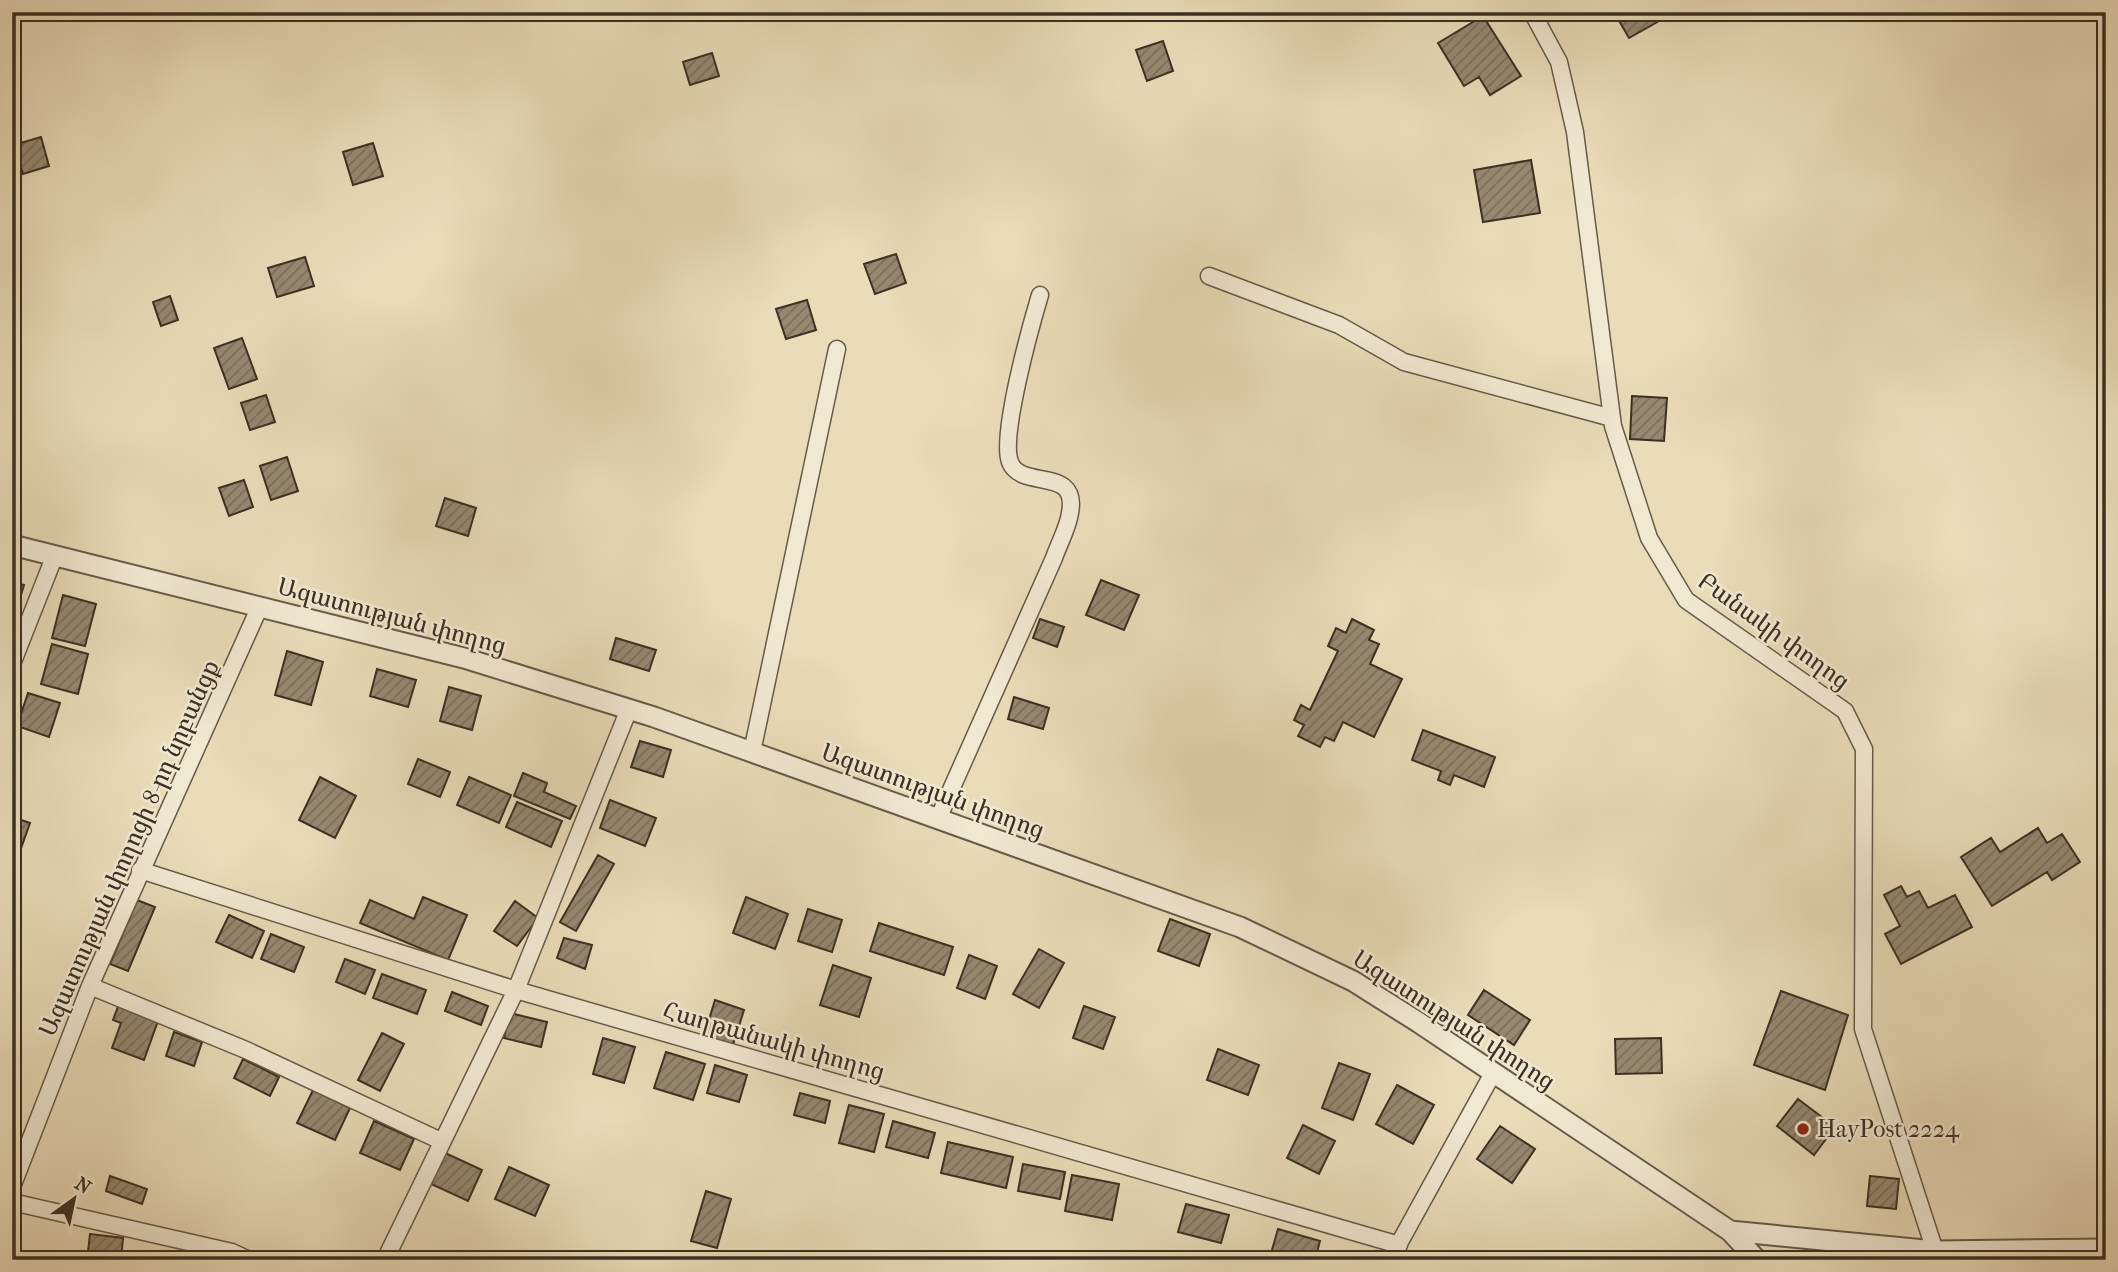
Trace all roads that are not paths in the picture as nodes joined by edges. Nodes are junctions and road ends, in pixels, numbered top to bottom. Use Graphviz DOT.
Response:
graph roads {
  1 [pos="1532,12"];
  2 [pos="1209,275"];
  3 [pos="1040,295"];
  4 [pos="837,349"];
  5 [pos="1612,418"];
  6 [pos="12,545"];
  7 [pos="55,555"];
  8 [pos="260,606"];
  9 [pos="12,664"];
  10 [pos="629,709"];
  11 [pos="752,752"];
  12 [pos="938,819"];
  13 [pos="140,870"];
  14 [pos="90,986"];
  15 [pos="516,990"];
  16 [pos="1493,1073"];
  17 [pos="442,1141"];
  18 [pos="12,1186"];
  19 [pos="12,1202"];
  20 [pos="1730,1231"];
  21 [pos="1399,1245"];
  22 [pos="2106,1250"];
  23 [pos="1935,1251"];
  24 [pos="249,1260"];
  25 [pos="385,1260"];
  26 [pos="1390,1260"];
  27 [pos="1757,1260"];
  1 -- 5 [label="street, Բանակի փողոց"];
  2 -- 5 [label="street"];
  3 -- 12 [label="street"];
  4 -- 11 [label="street"];
  5 -- 23 [label="street, Բանակի փողոց"];
  6 -- 7 [label="street, Ազատության փողոց"];
  7 -- 8 [label="street, Ազատության փողոց"];
  7 -- 9 [label="street"];
  8 -- 10 [label="street, Ազատության փողոց"];
  8 -- 13 [label="street, Ազատության փողոցի 8-րդ նրբանցք"];
  10 -- 11 [label="street, Ազատության փողոց"];
  10 -- 15 [label="street"];
  11 -- 12 [label="street, Ազատության փողոց"];
  12 -- 16 [label="street, Ազատության փողոց"];
  13 -- 14 [label="street, Ազատության փողոցի 8-րդ նրբանցք"];
  13 -- 15 [label="street, Հաղթանակի փողոց"];
  14 -- 17 [label="street"];
  14 -- 18 [label="street, Ազատության փողոցի 8-րդ նրբանցք"];
  15 -- 17 [label="street"];
  15 -- 21 [label="street, Հաղթանակի փողոց"];
  16 -- 20 [label="street, Ազատության փողոց"];
  16 -- 21 [label="street"];
  17 -- 25 [label="street"];
  19 -- 24 [label="street"];
  20 -- 23 [label="street"];
  20 -- 27 [label="street, Ազատության փողոց"];
  21 -- 26 [label="street"];
  22 -- 23 [label="street"];
}
